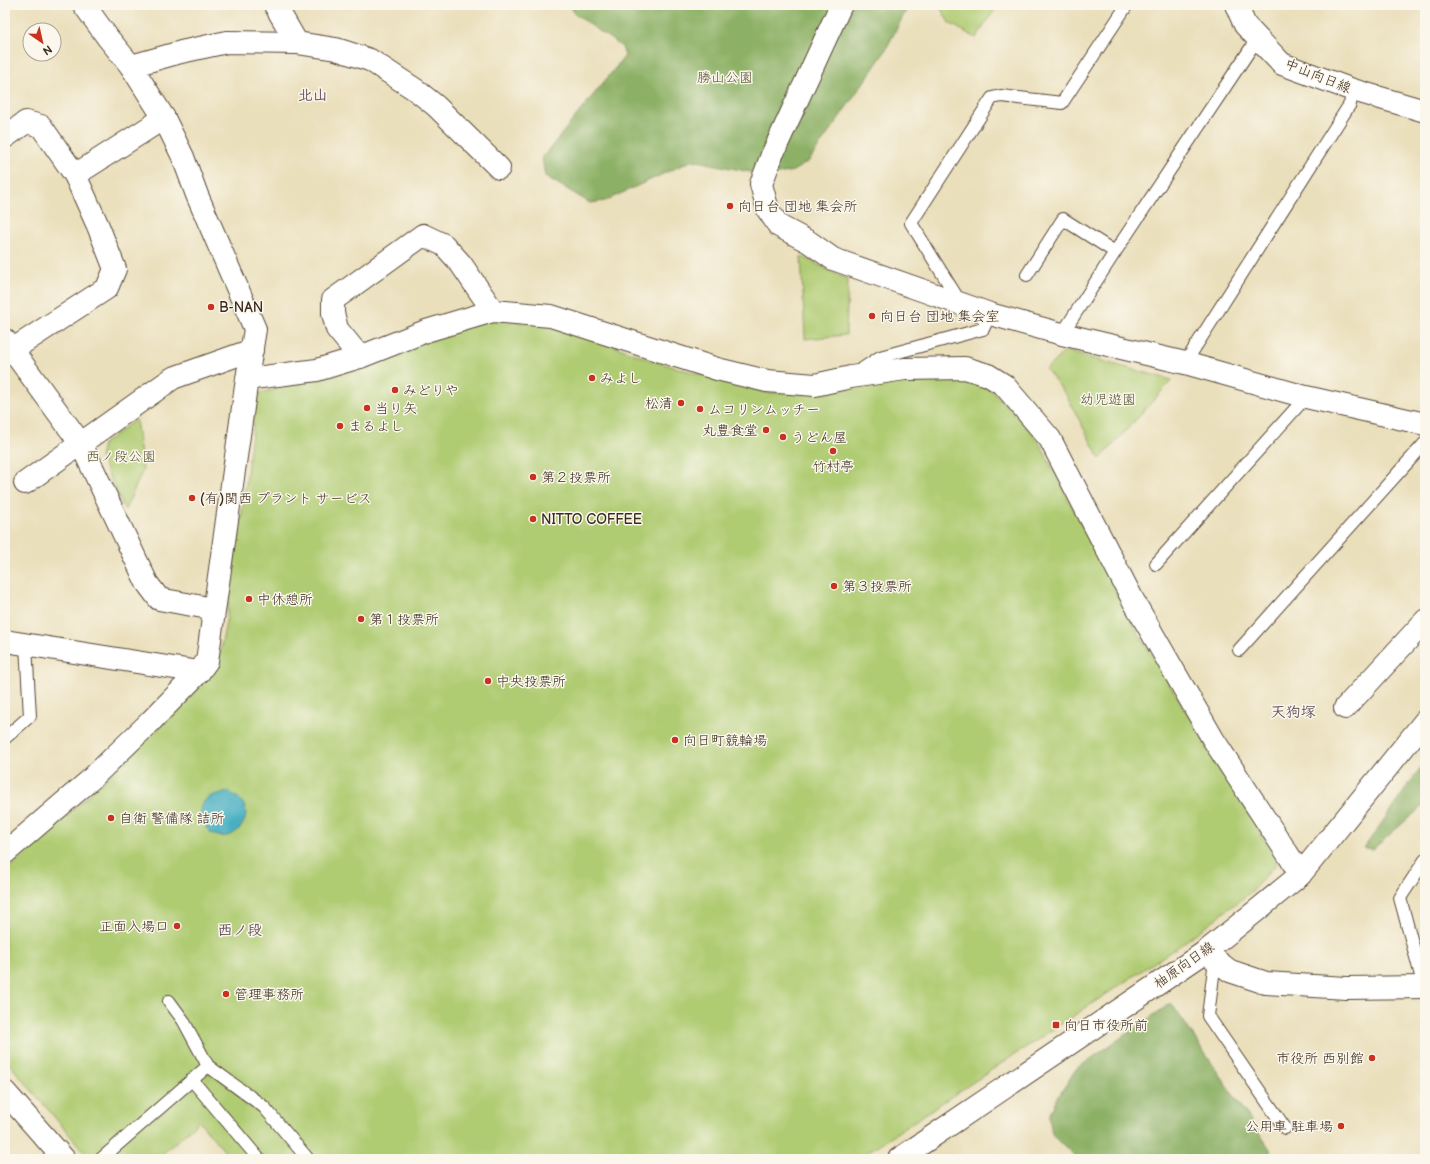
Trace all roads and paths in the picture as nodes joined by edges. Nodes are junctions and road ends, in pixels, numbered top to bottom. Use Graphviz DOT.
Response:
graph roads {
  1 [pos="84,5"];
  2 [pos="275,5"];
  3 [pos="841,5"];
  4 [pos="1128,5"];
  5 [pos="1236,5"];
  6 [pos="1258,39"];
  7 [pos="297,43"];
  8 [pos="131,66"];
  9 [pos="1352,90"];
  10 [pos="1425,111"];
  11 [pos="164,118"];
  12 [pos="5,137"];
  13 [pos="499,168"];
  14 [pos="75,175"];
  15 [pos="1115,252"];
  16 [pos="1027,275"];
  17 [pos="961,304"];
  18 [pos="493,311"];
  19 [pos="990,314"];
  20 [pos="1062,334"];
  21 [pos="8,344"];
  22 [pos="252,350"];
  23 [pos="360,357"];
  24 [pos="1185,363"];
  25 [pos="851,377"];
  26 [pos="247,379"];
  27 [pos="1306,397"];
  28 [pos="1425,424"];
  29 [pos="1425,443"];
  30 [pos="81,444"];
  31 [pos="25,483"];
  32 [pos="1156,564"];
  33 [pos="214,609"];
  34 [pos="1425,621"];
  35 [pos="5,642"];
  36 [pos="26,645"];
  37 [pos="1239,650"];
  38 [pos="199,672"];
  39 [pos="1345,708"];
  40 [pos="1425,720"];
  41 [pos="5,738"];
  42 [pos="5,853"];
  43 [pos="1425,860"];
  44 [pos="1300,875"];
  45 [pos="1210,956"];
  46 [pos="1425,987"];
  47 [pos="169,1001"];
  48 [pos="208,1066"];
  49 [pos="192,1080"];
  50 [pos="5,1092"];
  51 [pos="1285,1128"];
  52 [pos="64,1159"];
  53 [pos="101,1159"];
  54 [pos="259,1159"];
  55 [pos="308,1159"];
  56 [pos="899,1159"];
  1 -- 8 [label="street"];
  2 -- 7 [label="street"];
  3 -- 17 [label="street"];
  4 -- 17 [label="lane"];
  5 -- 6 [label="street, 中山向日線"];
  6 -- 9 [label="street, 中山向日線"];
  6 -- 15 [label="lane"];
  7 -- 8 [label="street"];
  7 -- 13 [label="street"];
  8 -- 11 [label="street"];
  9 -- 10 [label="street, 中山向日線"];
  9 -- 24 [label="lane"];
  11 -- 14 [label="street"];
  11 -- 22 [label="street"];
  12 -- 14 [label="street"];
  14 -- 21 [label="street"];
  15 -- 16 [label="lane"];
  15 -- 20 [label="lane"];
  17 -- 19 [label="street"];
  18 -- 23 [label="street"];
  18 -- 23 [label="street"];
  18 -- 25 [label="street"];
  19 -- 20 [label="street"];
  19 -- 25 [label="lane"];
  20 -- 24 [label="street"];
  21 -- 30 [label="street"];
  22 -- 26 [label="street"];
  22 -- 30 [label="street"];
  23 -- 26 [label="street"];
  24 -- 27 [label="street"];
  25 -- 44 [label="street"];
  26 -- 33 [label="street"];
  27 -- 28 [label="street"];
  27 -- 32 [label="lane"];
  29 -- 37 [label="lane"];
  30 -- 31 [label="street"];
  30 -- 33 [label="street"];
  33 -- 38 [label="street"];
  34 -- 39 [label="street"];
  35 -- 36 [label="street"];
  36 -- 38 [label="street"];
  36 -- 41 [label="lane"];
  38 -- 42 [label="street"];
  40 -- 44 [label="street, 柚原向日線"];
  43 -- 46 [label="lane"];
  44 -- 45 [label="street, 柚原向日線"];
  45 -- 46 [label="street"];
  45 -- 51 [label="lane"];
  45 -- 56 [label="street, 柚原向日線"];
  47 -- 48 [label="lane"];
  48 -- 49 [label="lane"];
  48 -- 55 [label="lane"];
  49 -- 53 [label="lane"];
  49 -- 54 [label="lane"];
  50 -- 52 [label="street"];
}
